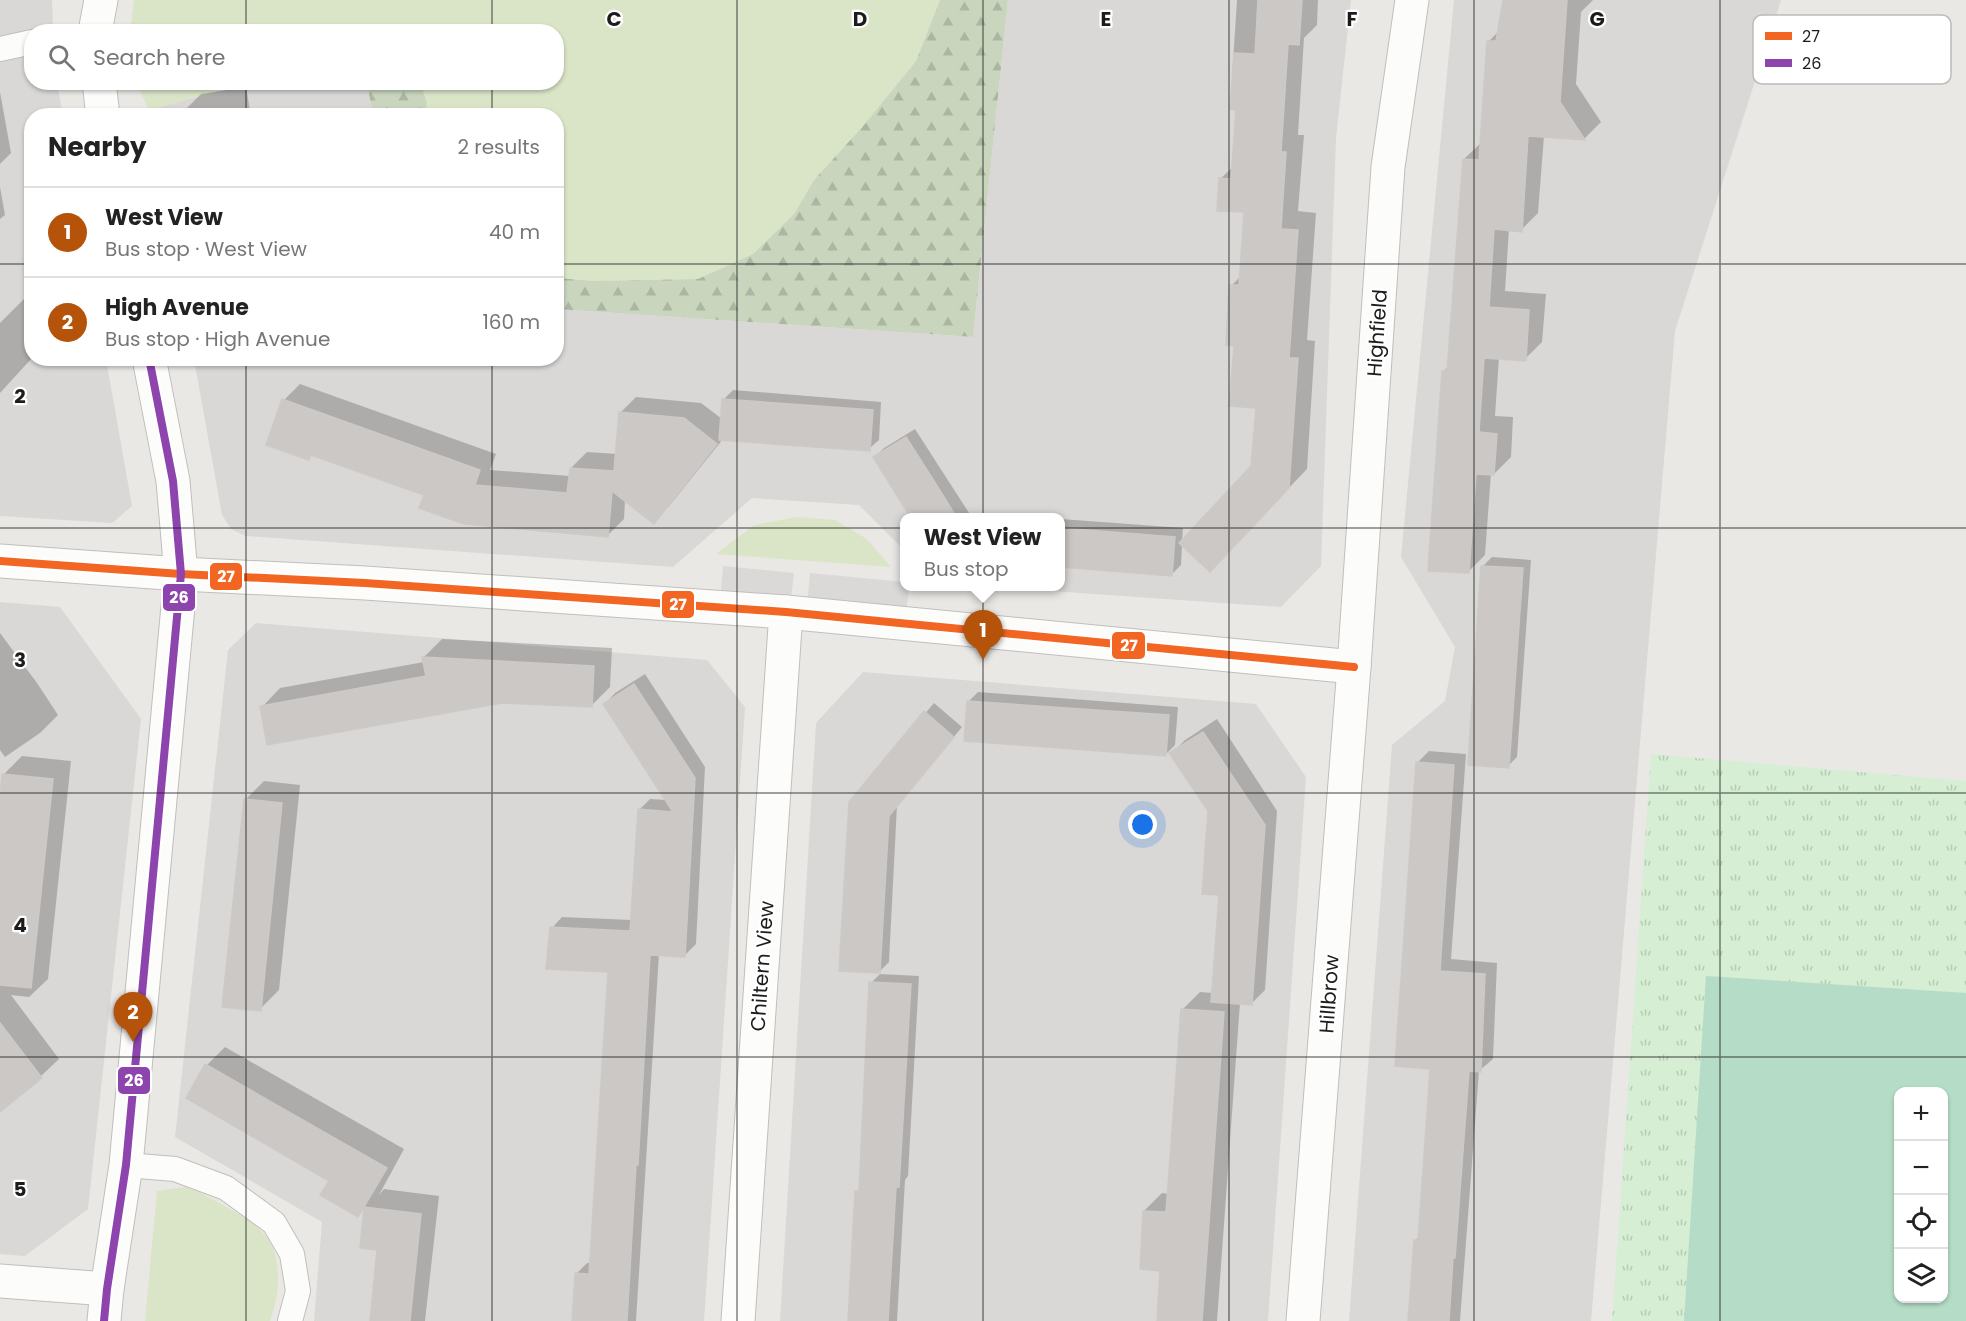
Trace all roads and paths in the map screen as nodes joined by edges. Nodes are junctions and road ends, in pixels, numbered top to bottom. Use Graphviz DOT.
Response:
graph roads {
  1 [pos="101,0"];
  2 [pos="1412,0"];
  3 [pos="96,24"];
  4 [pos="24,44"];
  5 [pos="0,49"];
  6 [pos="100,90"];
  7 [pos="102,108"];
  8 [pos="151,366"];
  9 [pos="0,561"];
  10 [pos="181,574"];
  11 [pos="786,612"];
  12 [pos="1354,667"];
  13 [pos="126,1165"];
  14 [pos="0,1281"];
  15 [pos="105,1305"];
  16 [pos="290,1321"];
  17 [pos="738,1321"];
  18 [pos="1303,1321"];
  1 -- 3 [label="street"];
  2 -- 12 [label="street, Highfield"];
  4 -- 5 [label="lane"];
  6 -- 7 [label="street"];
  8 -- 10 [label="street"];
  9 -- 10 [label="street"];
  10 -- 11 [label="street"];
  10 -- 13 [label="street"];
  11 -- 12 [label="street"];
  11 -- 17 [label="street, Chiltern View"];
  12 -- 18 [label="street, Hillbrow"];
  13 -- 15 [label="street"];
  13 -- 16 [label="lane"];
  14 -- 15 [label="street"];
}
